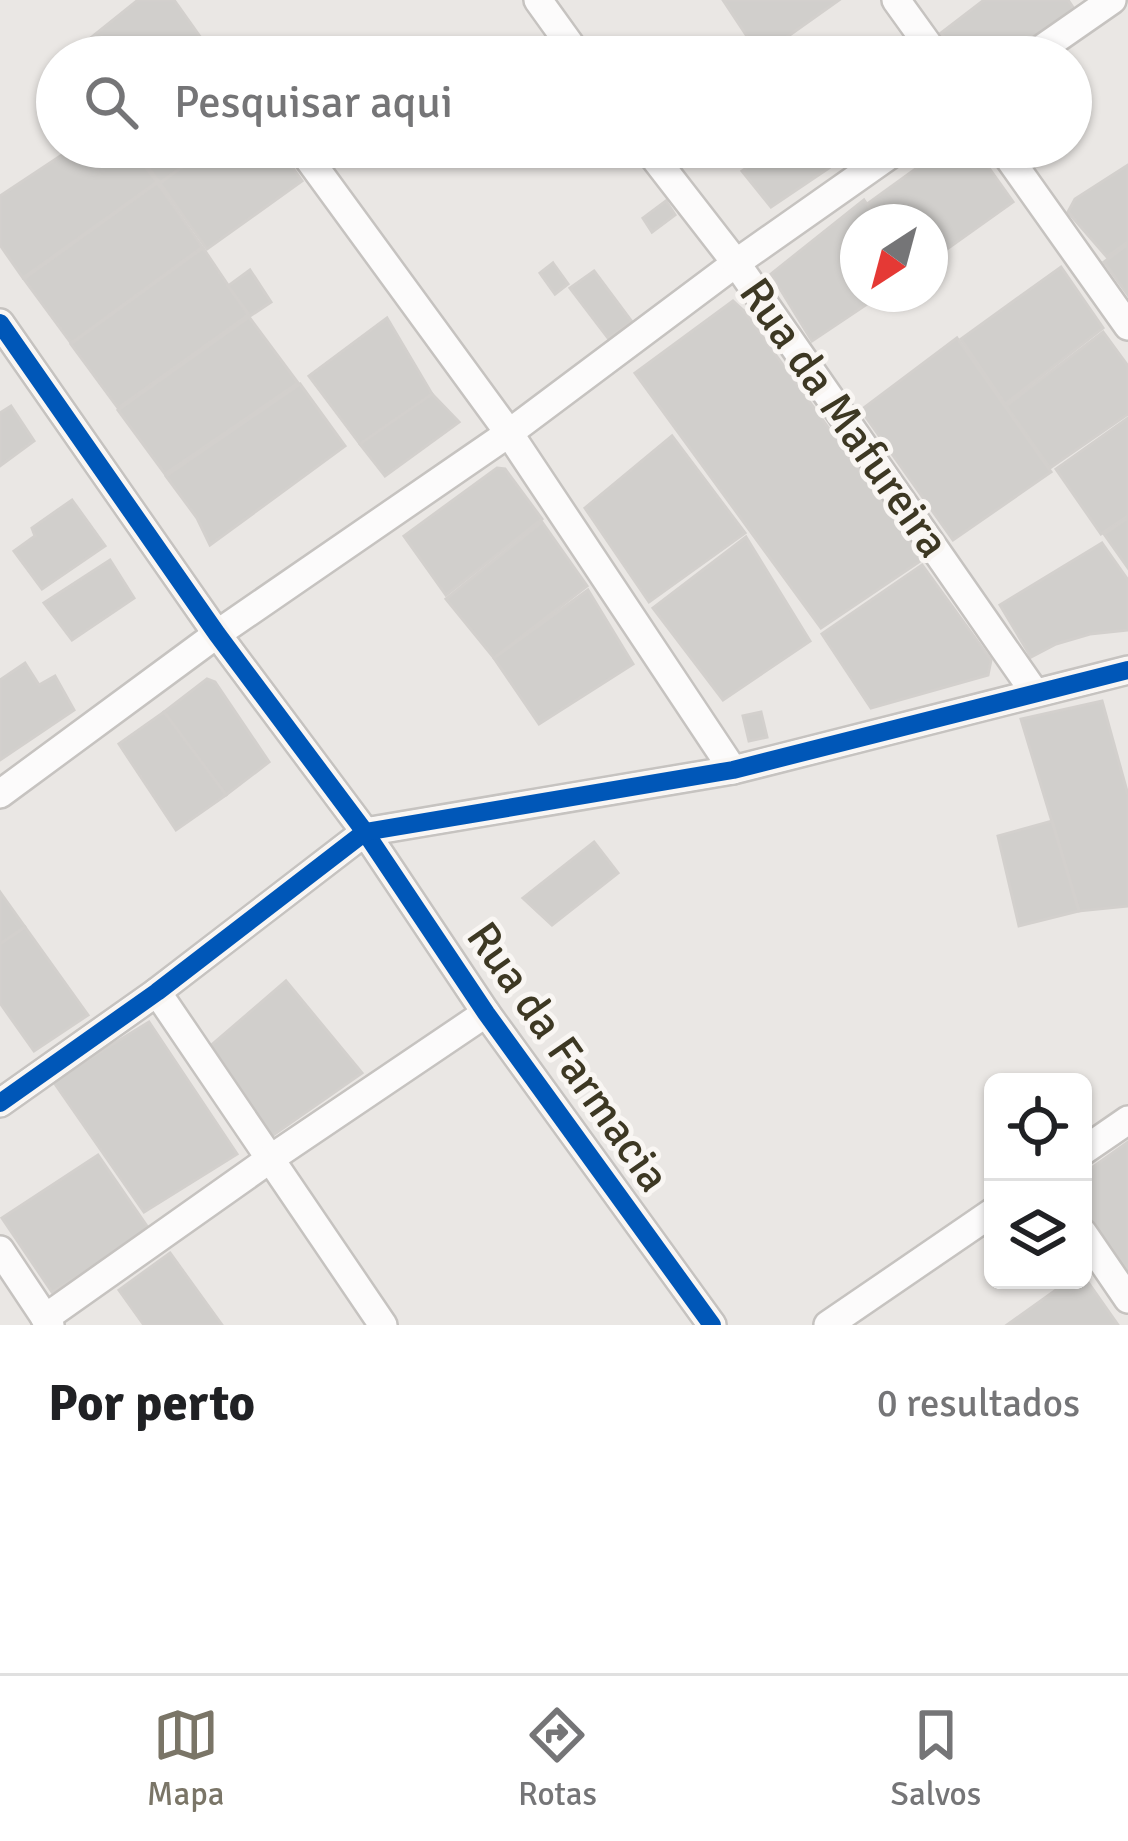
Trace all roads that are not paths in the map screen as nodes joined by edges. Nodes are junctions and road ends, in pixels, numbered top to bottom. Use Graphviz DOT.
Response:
graph roads {
  1 [pos="538,0"];
  2 [pos="896,0"];
  3 [pos="1112,0"];
  4 [pos="564,36"];
  5 [pos="922,36"];
  6 [pos="1060,36"];
  7 [pos="315,168"];
  8 [pos="662,168"];
  9 [pos="872,168"];
  10 [pos="1016,168"];
  11 [pos="736,263"];
  12 [pos="0,323"];
  13 [pos="1128,326"];
  14 [pos="509,433"];
  15 [pos="217,634"];
  16 [pos="1128,670"];
  17 [pos="1034,693"];
  18 [pos="733,770"];
  19 [pos="0,794"];
  20 [pos="365,832"];
  21 [pos="157,992"];
  22 [pos="486,1013"];
  23 [pos="0,1103"];
  24 [pos="1128,1120"];
  25 [pos="1092,1144"];
  26 [pos="270,1159"];
  27 [pos="984,1218"];
  28 [pos="1092,1246"];
  29 [pos="0,1250"];
  30 [pos="1128,1299"];
  31 [pos="47,1322"];
  32 [pos="383,1325"];
  33 [pos="712,1325"];
  34 [pos="828,1325"];
  1 -- 4 [label="street"];
  2 -- 5 [label="street"];
  3 -- 6 [label="street"];
  7 -- 14 [label="street"];
  8 -- 11 [label="street, Rua da Mafureira"];
  9 -- 11 [label="street"];
  10 -- 13 [label="street"];
  11 -- 14 [label="street"];
  11 -- 17 [label="street, Rua da Mafureira"];
  12 -- 15 [label="street"];
  14 -- 15 [label="street"];
  14 -- 18 [label="street"];
  15 -- 19 [label="street"];
  15 -- 20 [label="street, Rua da Farmacia"];
  16 -- 17 [label="street"];
  17 -- 18 [label="street"];
  18 -- 20 [label="street"];
  20 -- 21 [label="street"];
  20 -- 22 [label="street, Rua da Farmacia"];
  21 -- 23 [label="street"];
  21 -- 26 [label="street"];
  22 -- 26 [label="street"];
  22 -- 33 [label="street, Rua da Farmacia"];
  24 -- 25 [label="street"];
  26 -- 31 [label="street"];
  26 -- 32 [label="street"];
  27 -- 34 [label="street"];
  28 -- 30 [label="street"];
  29 -- 31 [label="street"];
}
